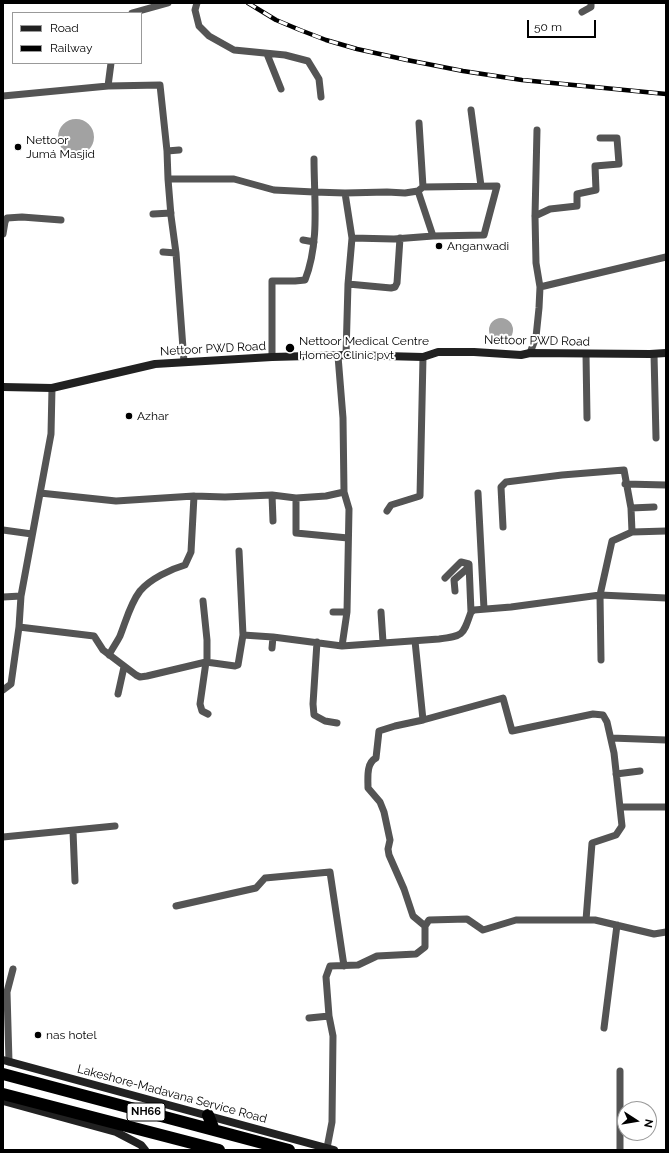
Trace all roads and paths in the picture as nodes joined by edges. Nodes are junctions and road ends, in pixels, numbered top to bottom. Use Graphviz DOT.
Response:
graph roads {
  1 [pos="168,3"];
  2 [pos="197,3"];
  3 [pos="591,3"];
  4 [pos="136,12"];
  5 [pos="582,12"];
  6 [pos="266,54"];
  7 [pos="111,64"];
  8 [pos="108,86"];
  9 [pos="281,89"];
  10 [pos="3,96"];
  11 [pos="321,97"];
  12 [pos="472,110"];
  13 [pos="419,122"];
  14 [pos="537,130"];
  15 [pos="600,138"];
  16 [pos="179,150"];
  17 [pos="167,151"];
  18 [pos="314,159"];
  19 [pos="168,178"];
  20 [pos="481,186"];
  21 [pos="420,189"];
  22 [pos="314,192"];
  23 [pos="345,193"];
  24 [pos="171,213"];
  25 [pos="153,214"];
  26 [pos="534,216"];
  27 [pos="61,220"];
  28 [pos="3,234"];
  29 [pos="433,236"];
  30 [pos="352,238"];
  31 [pos="400,238"];
  32 [pos="302,240"];
  33 [pos="314,242"];
  34 [pos="163,252"];
  35 [pos="176,253"];
  36 [pos="666,257"];
  37 [pos="348,284"];
  38 [pos="540,286"];
  39 [pos="530,353"];
  40 [pos="666,353"];
  41 [pos="586,354"];
  42 [pos="654,354"];
  43 [pos="342,356"];
  44 [pos="423,356"];
  45 [pos="272,357"];
  46 [pos="184,362"];
  47 [pos="3,387"];
  48 [pos="52,388"];
  49 [pos="587,418"];
  50 [pos="656,438"];
  51 [pos="625,484"];
  52 [pos="666,485"];
  53 [pos="344,492"];
  54 [pos="40,493"];
  55 [pos="478,493"];
  56 [pos="272,495"];
  57 [pos="194,496"];
  58 [pos="296,498"];
  59 [pos="654,507"];
  60 [pos="630,508"];
  61 [pos="387,511"];
  62 [pos="273,521"];
  63 [pos="503,527"];
  64 [pos="3,530"];
  65 [pos="666,531"];
  66 [pos="632,532"];
  67 [pos="32,534"];
  68 [pos="348,538"];
  69 [pos="239,551"];
  70 [pos="469,567"];
  71 [pos="445,578"];
  72 [pos="455,591"];
  73 [pos="600,595"];
  74 [pos="21,596"];
  75 [pos="3,597"];
  76 [pos="666,598"];
  77 [pos="203,601"];
  78 [pos="484,609"];
  79 [pos="333,612"];
  80 [pos="347,612"];
  81 [pos="381,612"];
  82 [pos="471,612"];
  83 [pos="19,627"];
  84 [pos="243,635"];
  85 [pos="273,637"];
  86 [pos="415,641"];
  87 [pos="317,642"];
  88 [pos="383,642"];
  89 [pos="342,646"];
  90 [pos="272,648"];
  91 [pos="109,655"];
  92 [pos="602,660"];
  93 [pos="206,662"];
  94 [pos="124,667"];
  95 [pos="3,690"];
  96 [pos="118,694"];
  97 [pos="208,714"];
  98 [pos="423,720"];
  99 [pos="337,723"];
  100 [pos="611,738"];
  101 [pos="666,740"];
  102 [pos="640,771"];
  103 [pos="616,774"];
  104 [pos="620,807"];
  105 [pos="666,807"];
  106 [pos="115,826"];
  107 [pos="73,831"];
  108 [pos="3,837"];
  109 [pos="75,881"];
  110 [pos="176,906"];
  111 [pos="586,920"];
  112 [pos="616,925"];
  113 [pos="425,926"];
  114 [pos="666,932"];
  115 [pos="344,966"];
  116 [pos="13,969"];
  117 [pos="329,1016"];
  118 [pos="310,1018"];
  119 [pos="604,1028"];
  120 [pos="6,1061"];
  121 [pos="620,1071"];
  122 [pos="3,1074"];
  123 [pos="3,1094"];
  124 [pos="3,1101"];
  125 [pos="208,1115"];
  126 [pos="214,1130"];
  127 [pos="330,1149"];
  128 [pos="145,1150"];
  129 [pos="219,1150"];
  130 [pos="289,1150"];
  131 [pos="620,1150"];
  1 -- 4 [label="street"];
  2 -- 6 [label="street"];
  3 -- 5 [label="street"];
  6 -- 9 [label="street"];
  6 -- 11 [label="street"];
  7 -- 8 [label="street"];
  8 -- 10 [label="street"];
  8 -- 17 [label="street"];
  12 -- 20 [label="street"];
  13 -- 21 [label="street"];
  14 -- 26 [label="street"];
  15 -- 26 [label="street"];
  16 -- 17 [label="street"];
  17 -- 19 [label="street"];
  18 -- 22 [label="street"];
  19 -- 22 [label="street"];
  19 -- 24 [label="street"];
  20 -- 21 [label="street"];
  20 -- 29 [label="street"];
  21 -- 23 [label="street"];
  21 -- 29 [label="street"];
  22 -- 23 [label="street"];
  22 -- 33 [label="street"];
  23 -- 30 [label="street"];
  24 -- 25 [label="street"];
  24 -- 35 [label="street"];
  26 -- 38 [label="street"];
  27 -- 28 [label="street"];
  29 -- 31 [label="street"];
  30 -- 31 [label="street"];
  30 -- 37 [label="street"];
  31 -- 37 [label="street"];
  32 -- 33 [label="street"];
  33 -- 45 [label="street"];
  34 -- 35 [label="street"];
  35 -- 46 [label="street"];
  36 -- 38 [label="street"];
  37 -- 43 [label="street"];
  38 -- 39 [label="street"];
  39 -- 41 [label="street, Nettoor PWD Road"];
  39 -- 44 [label="street, Nettoor PWD Road"];
  40 -- 42 [label="street, Nettoor PWD Road"];
  41 -- 42 [label="street, Nettoor PWD Road"];
  41 -- 49 [label="street"];
  42 -- 50 [label="street"];
  43 -- 44 [label="street, Nettoor PWD Road"];
  43 -- 45 [label="street, Nettoor PWD Road"];
  43 -- 53 [label="street"];
  44 -- 61 [label="street"];
  45 -- 46 [label="street, Nettoor PWD Road"];
  46 -- 48 [label="street, Nettoor PWD Road"];
  47 -- 48 [label="street, Nettoor PWD Road"];
  48 -- 54 [label="street"];
  51 -- 52 [label="street"];
  51 -- 60 [label="street"];
  51 -- 63 [label="street"];
  53 -- 58 [label="street"];
  53 -- 68 [label="street"];
  54 -- 57 [label="street"];
  54 -- 67 [label="street"];
  55 -- 78 [label="street"];
  56 -- 57 [label="street"];
  56 -- 58 [label="street"];
  56 -- 62 [label="street"];
  57 -- 91 [label="street"];
  58 -- 68 [label="street"];
  59 -- 60 [label="street"];
  60 -- 66 [label="street"];
  64 -- 67 [label="street"];
  65 -- 66 [label="street"];
  66 -- 73 [label="street"];
  67 -- 74 [label="street"];
  68 -- 80 [label="street"];
  69 -- 84 [label="street"];
  70 -- 71 [label="street"];
  70 -- 72 [label="street"];
  70 -- 82 [label="street"];
  73 -- 76 [label="street"];
  73 -- 78 [label="street"];
  73 -- 92 [label="street"];
  74 -- 75 [label="street"];
  74 -- 83 [label="street"];
  77 -- 93 [label="street"];
  78 -- 82 [label="street"];
  79 -- 80 [label="street"];
  80 -- 89 [label="street"];
  81 -- 88 [label="street"];
  82 -- 86 [label="street"];
  83 -- 91 [label="street"];
  83 -- 95 [label="street"];
  84 -- 85 [label="street"];
  84 -- 93 [label="street"];
  85 -- 87 [label="street"];
  85 -- 90 [label="street"];
  86 -- 88 [label="street"];
  86 -- 98 [label="street"];
  87 -- 89 [label="street"];
  87 -- 99 [label="street"];
  88 -- 89 [label="street"];
  91 -- 94 [label="street"];
  93 -- 94 [label="street"];
  93 -- 97 [label="street"];
  94 -- 96 [label="street"];
  98 -- 100 [label="street"];
  98 -- 113 [label="street"];
  100 -- 101 [label="street"];
  100 -- 103 [label="street"];
  102 -- 103 [label="street"];
  103 -- 104 [label="street"];
  104 -- 105 [label="street"];
  104 -- 111 [label="street"];
  106 -- 107 [label="street"];
  107 -- 108 [label="street"];
  107 -- 109 [label="street"];
  110 -- 115 [label="street"];
  111 -- 112 [label="street"];
  111 -- 113 [label="street"];
  112 -- 114 [label="street"];
  112 -- 119 [label="street"];
  113 -- 115 [label="street"];
  115 -- 117 [label="street"];
  116 -- 120 [label="street"];
  117 -- 118 [label="street"];
  117 -- 127 [label="street"];
  120 -- 125 [label="street, Lakeshore-Madavana Service Road"];
  121 -- 131 [label="street"];
  122 -- 126 [label="highway, NH66"];
  123 -- 129 [label="highway, NH66"];
  124 -- 128 [label="street"];
  125 -- 126 [label="highway"];
  125 -- 127 [label="street, Lakeshore-Madavana Service Road"];
  126 -- 130 [label="highway, NH66"];
}
